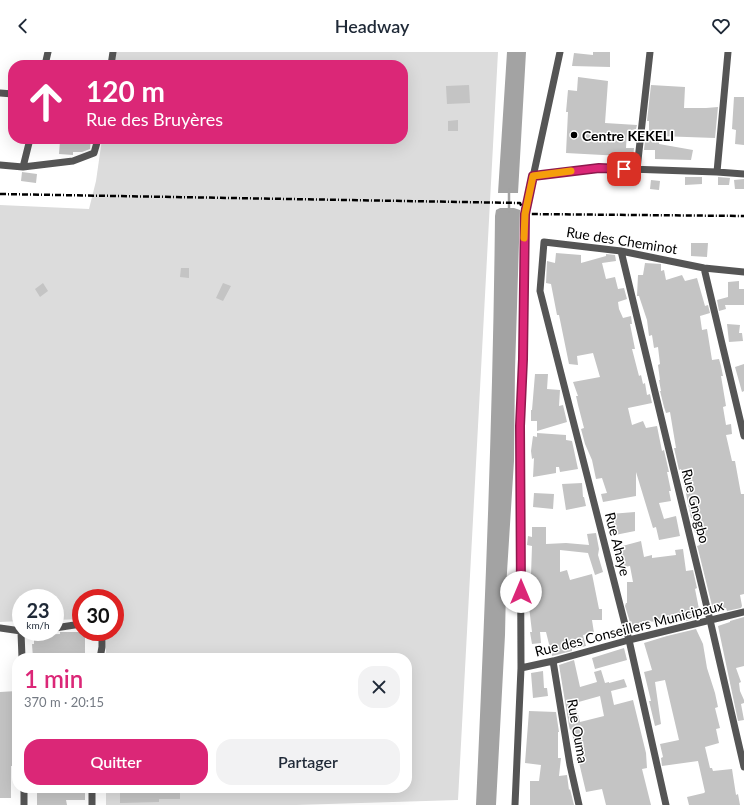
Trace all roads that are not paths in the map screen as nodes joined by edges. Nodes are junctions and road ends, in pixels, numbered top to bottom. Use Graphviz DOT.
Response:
graph roads {
  1 [pos="560,52"];
  2 [pos="650,52"];
  3 [pos="728,52"];
  4 [pos="29,144"];
  5 [pos="97,144"];
  6 [pos="0,165"];
  7 [pos="23,167"];
  8 [pos="637,169"];
  9 [pos="717,172"];
  10 [pos="744,174"];
  11 [pos="533,176"];
  12 [pos="621,250"];
  13 [pos="704,268"];
  14 [pos="744,272"];
  15 [pos="540,291"];
  16 [pos="744,436"];
  17 [pos="744,612"];
  18 [pos="710,620"];
  19 [pos="0,628"];
  20 [pos="12,630"];
  21 [pos="629,640"];
  22 [pos="21,641"];
  23 [pos="102,641"];
  24 [pos="22,653"];
  25 [pos="101,653"];
  26 [pos="553,661"];
  27 [pos="521,668"];
  28 [pos="744,767"];
  29 [pos="24,793"];
  30 [pos="92,793"];
  31 [pos="24,805"];
  32 [pos="92,805"];
  33 [pos="515,805"];
  34 [pos="579,805"];
  35 [pos="666,805"];
  1 -- 11 [label="street"];
  2 -- 8 [label="street"];
  3 -- 9 [label="street"];
  4 -- 7 [label="street"];
  5 -- 7 [label="street"];
  6 -- 7 [label="street"];
  8 -- 9 [label="street"];
  8 -- 11 [label="street"];
  9 -- 10 [label="street"];
  11 -- 27 [label="street"];
  12 -- 13 [label="street, Rue des Cheminot"];
  12 -- 15 [label="street, Rue des Cheminot"];
  12 -- 18 [label="street, Rue Gnogbo"];
  13 -- 14 [label="street, Rue des Cheminot"];
  13 -- 16 [label="street"];
  15 -- 21 [label="street, Rue Ahaye"];
  17 -- 18 [label="street, Rue des Conseillers Municipaux"];
  18 -- 21 [label="street, Rue des Conseillers Municipaux"];
  18 -- 28 [label="street, Rue Gnogbo"];
  19 -- 20 [label="street"];
  21 -- 26 [label="street, Rue des Conseillers Municipaux"];
  21 -- 35 [label="street, Rue Ahaye"];
  22 -- 24 [label="street"];
  23 -- 25 [label="street"];
  26 -- 27 [label="street, Rue des Conseillers Municipaux"];
  26 -- 34 [label="street, Rue Ouma"];
  27 -- 33 [label="street"];
  29 -- 31 [label="street"];
  30 -- 32 [label="street"];
}
